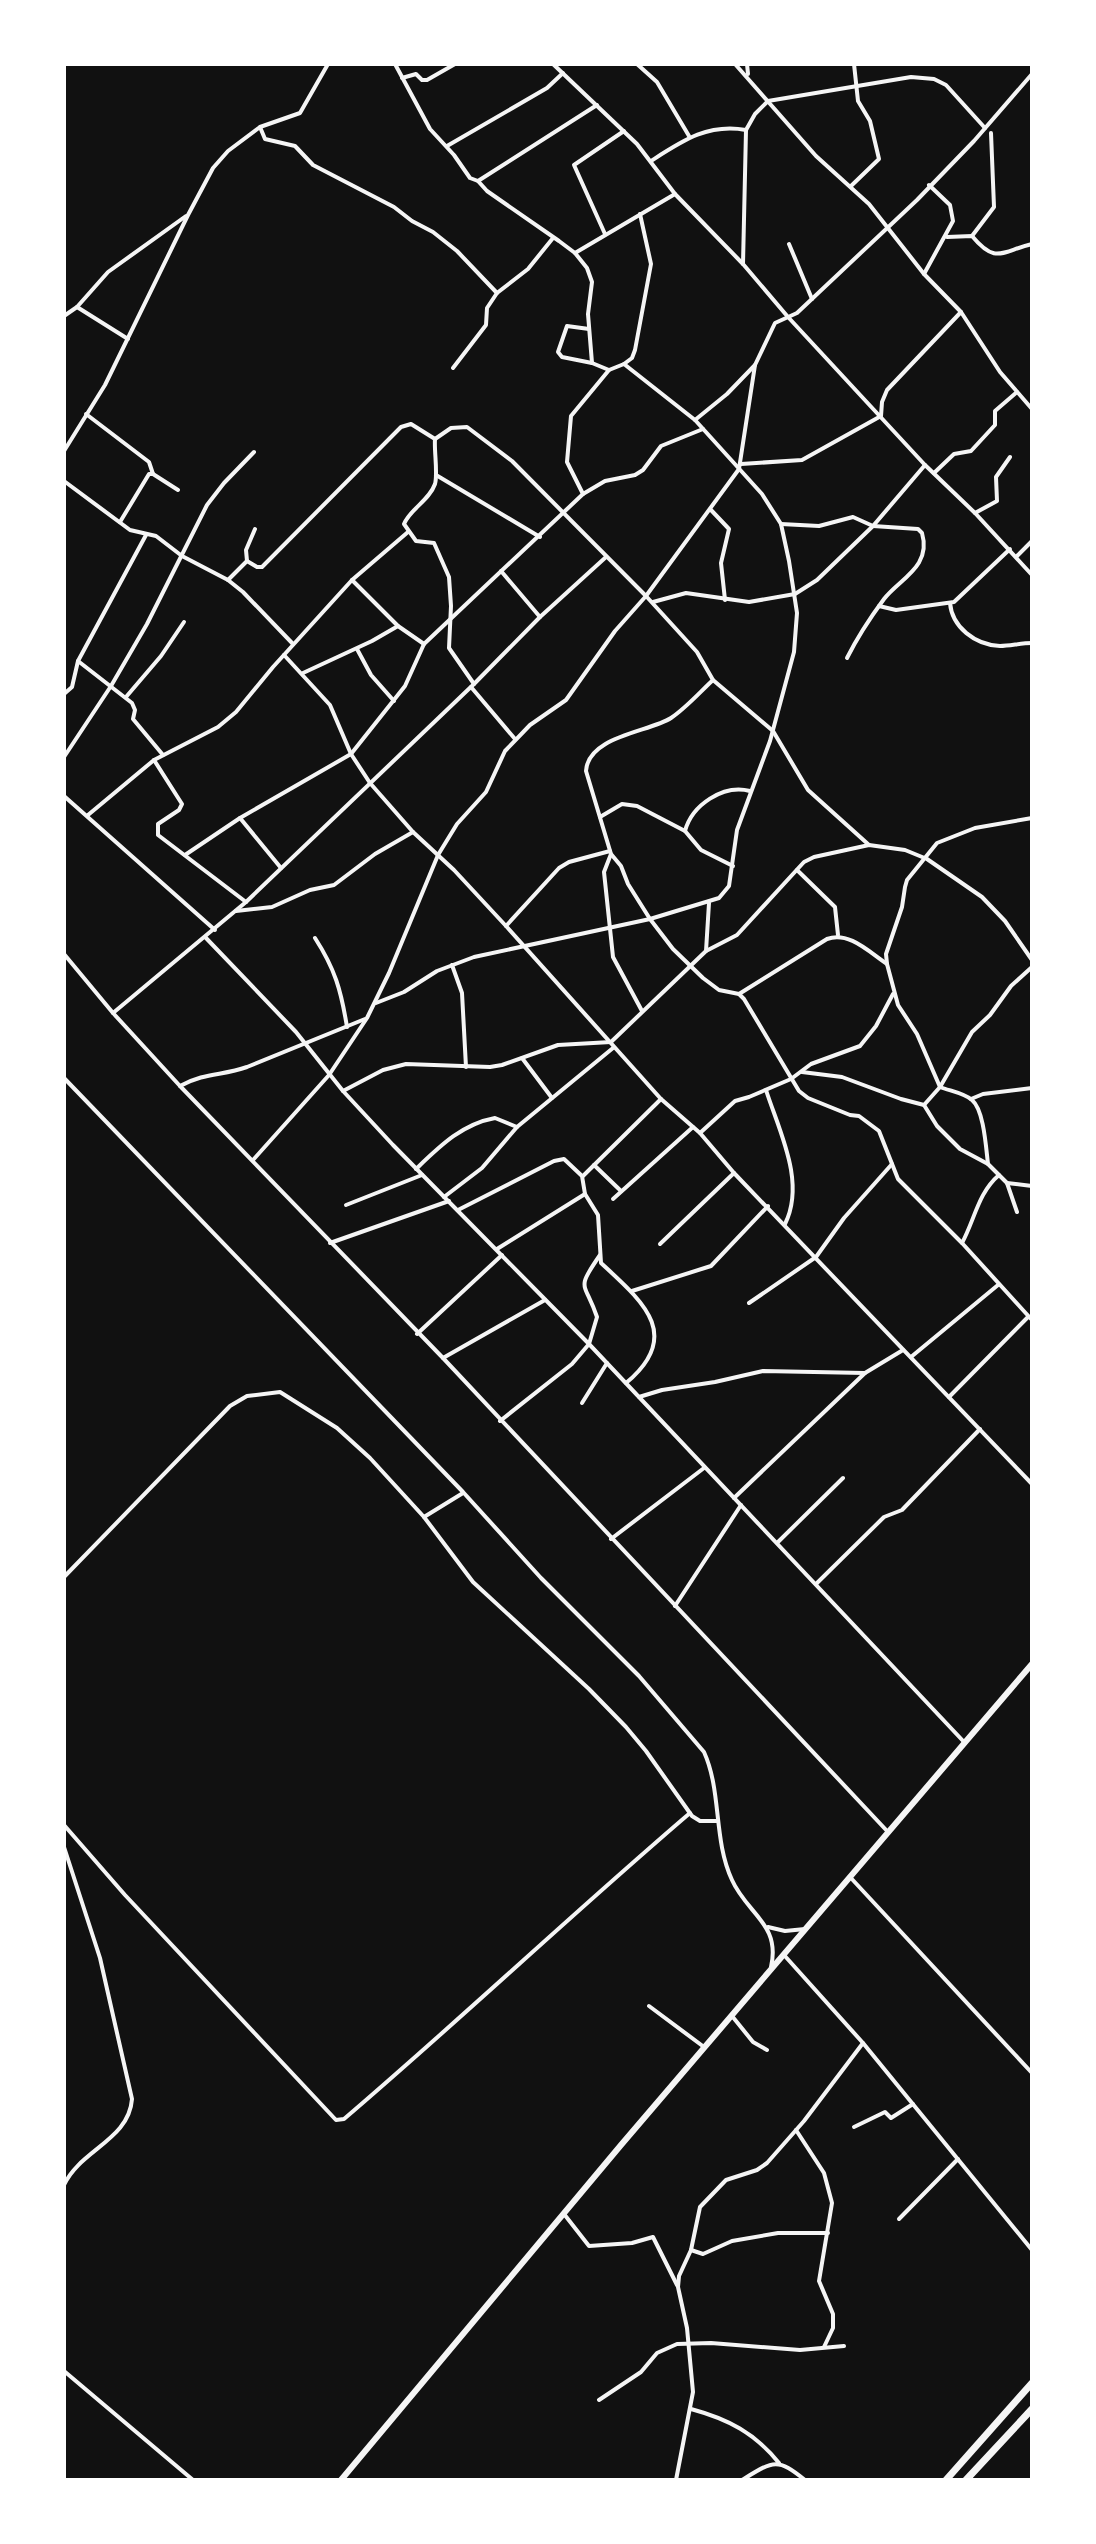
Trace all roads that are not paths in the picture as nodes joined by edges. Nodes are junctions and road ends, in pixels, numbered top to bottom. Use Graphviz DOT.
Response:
graph roads {
  1 [pos="328,64"];
  2 [pos="395,64"];
  3 [pos="455,64"];
  4 [pos="553,64"];
  5 [pos="637,64"];
  6 [pos="735,64"];
  7 [pos="747,64"];
  8 [pos="854,64"];
  9 [pos="563,73"];
  10 [pos="1032,74"];
  11 [pos="748,77"];
  12 [pos="402,78"];
  13 [pos="856,87"];
  14 [pos="768,101"];
  15 [pos="598,105"];
  16 [pos="260,127"];
  17 [pos="985,128"];
  18 [pos="746,130"];
  19 [pos="624,131"];
  20 [pos="991,133"];
  21 [pos="690,137"];
  22 [pos="446,146"];
  23 [pos="651,161"];
  24 [pos="478,181"];
  25 [pos="929,185"];
  26 [pos="851,186"];
  27 [pos="675,194"];
  28 [pos="640,214"];
  29 [pos="188,215"];
  30 [pos="886,227"];
  31 [pos="605,234"];
  32 [pos="972,236"];
  33 [pos="947,237"];
  34 [pos="553,238"];
  35 [pos="789,244"];
  36 [pos="1032,244"];
  37 [pos="575,253"];
  38 [pos="743,264"];
  39 [pos="924,274"];
  40 [pos="497,293"];
  41 [pos="812,299"];
  42 [pos="77,307"];
  43 [pos="961,312"];
  44 [pos="64,316"];
  45 [pos="788,317"];
  46 [pos="589,329"];
  47 [pos="128,339"];
  48 [pos="592,363"];
  49 [pos="624,364"];
  50 [pos="755,365"];
  51 [pos="453,368"];
  52 [pos="609,370"];
  53 [pos="1017,392"];
  54 [pos="1032,409"];
  55 [pos="86,414"];
  56 [pos="881,416"];
  57 [pos="695,420"];
  58 [pos="703,429"];
  59 [pos="435,439"];
  60 [pos="64,451"];
  61 [pos="254,452"];
  62 [pos="1010,457"];
  63 [pos="925,465"];
  64 [pos="740,466"];
  65 [pos="934,473"];
  66 [pos="153,474"];
  67 [pos="435,475"];
  68 [pos="64,481"];
  69 [pos="178,490"];
  70 [pos="583,494"];
  71 [pos="711,510"];
  72 [pos="975,513"];
  73 [pos="563,514"];
  74 [pos="120,522"];
  75 [pos="781,524"];
  76 [pos="873,526"];
  77 [pos="255,529"];
  78 [pos="408,532"];
  79 [pos="146,535"];
  80 [pos="540,537"];
  81 [pos="1032,541"];
  82 [pos="1010,549"];
  83 [pos="182,556"];
  84 [pos="1017,556"];
  85 [pos="606,557"];
  86 [pos="247,561"];
  87 [pos="501,571"];
  88 [pos="1032,575"];
  89 [pos="228,580"];
  90 [pos="352,580"];
  91 [pos="795,594"];
  92 [pos="646,596"];
  93 [pos="725,600"];
  94 [pos="651,602"];
  95 [pos="950,603"];
  96 [pos="879,606"];
  97 [pos="540,617"];
  98 [pos="450,619"];
  99 [pos="184,622"];
  100 [pos="398,626"];
  101 [pos="1032,643"];
  102 [pos="293,644"];
  103 [pos="424,644"];
  104 [pos="357,649"];
  105 [pos="284,655"];
  106 [pos="847,658"];
  107 [pos="78,661"];
  108 [pos="302,674"];
  109 [pos="713,680"];
  110 [pos="473,685"];
  111 [pos="111,686"];
  112 [pos="64,694"];
  113 [pos="126,697"];
  114 [pos="394,701"];
  115 [pos="773,731"];
  116 [pos="515,739"];
  117 [pos="351,754"];
  118 [pos="163,755"];
  119 [pos="64,757"];
  120 [pos="154,760"];
  121 [pos="370,783"];
  122 [pos="750,791"];
  123 [pos="64,796"];
  124 [pos="88,815"];
  125 [pos="600,817"];
  126 [pos="240,818"];
  127 [pos="1032,818"];
  128 [pos="685,831"];
  129 [pos="413,832"];
  130 [pos="869,845"];
  131 [pos="610,852"];
  132 [pos="185,855"];
  133 [pos="438,855"];
  134 [pos="927,859"];
  135 [pos="733,866"];
  136 [pos="281,868"];
  137 [pos="796,869"];
  138 [pos="246,902"];
  139 [pos="709,902"];
  140 [pos="236,911"];
  141 [pos="650,919"];
  142 [pos="506,926"];
  143 [pos="610,927"];
  144 [pos="215,930"];
  145 [pos="838,935"];
  146 [pos="206,938"];
  147 [pos="315,938"];
  148 [pos="521,945"];
  149 [pos="706,951"];
  150 [pos="64,954"];
  151 [pos="1032,960"];
  152 [pos="887,964"];
  153 [pos="452,965"];
  154 [pos="693,966"];
  155 [pos="1032,967"];
  156 [pos="739,994"];
  157 [pos="893,994"];
  158 [pos="376,1003"];
  159 [pos="642,1011"];
  160 [pos="113,1013"];
  161 [pos="367,1018"];
  162 [pos="347,1027"];
  163 [pos="305,1044"];
  164 [pos="612,1044"];
  165 [pos="522,1058"];
  166 [pos="466,1067"];
  167 [pos="802,1072"];
  168 [pos="329,1075"];
  169 [pos="64,1078"];
  170 [pos="791,1079"];
  171 [pos="180,1086"];
  172 [pos="940,1087"];
  173 [pos="1032,1088"];
  174 [pos="766,1090"];
  175 [pos="343,1091"];
  176 [pos="552,1098"];
  177 [pos="661,1099"];
  178 [pos="971,1099"];
  179 [pos="924,1105"];
  180 [pos="517,1127"];
  181 [pos="693,1127"];
  182 [pos="700,1133"];
  183 [pos="253,1160"];
  184 [pos="892,1164"];
  185 [pos="988,1164"];
  186 [pos="594,1165"];
  187 [pos="416,1169"];
  188 [pos="734,1173"];
  189 [pos="422,1175"];
  190 [pos="999,1175"];
  191 [pos="582,1176"];
  192 [pos="1007,1183"];
  193 [pos="1032,1186"];
  194 [pos="621,1191"];
  195 [pos="585,1194"];
  196 [pos="444,1197"];
  197 [pos="613,1199"];
  198 [pos="449,1201"];
  199 [pos="346,1205"];
  200 [pos="768,1206"];
  201 [pos="458,1210"];
  202 [pos="1017,1212"];
  203 [pos="785,1224"];
  204 [pos="330,1243"];
  205 [pos="962,1243"];
  206 [pos="660,1244"];
  207 [pos="497,1249"];
  208 [pos="502,1255"];
  209 [pos="600,1255"];
  210 [pos="816,1257"];
  211 [pos="998,1285"];
  212 [pos="632,1291"];
  213 [pos="545,1299"];
  214 [pos="749,1303"];
  215 [pos="1030,1318"];
  216 [pos="417,1334"];
  217 [pos="589,1344"];
  218 [pos="903,1350"];
  219 [pos="911,1357"];
  220 [pos="443,1358"];
  221 [pos="607,1363"];
  222 [pos="865,1373"];
  223 [pos="626,1383"];
  224 [pos="639,1397"];
  225 [pos="949,1397"];
  226 [pos="582,1403"];
  227 [pos="500,1421"];
  228 [pos="980,1429"];
  229 [pos="705,1467"];
  230 [pos="843,1478"];
  231 [pos="1032,1484"];
  232 [pos="463,1492"];
  233 [pos="734,1498"];
  234 [pos="741,1505"];
  235 [pos="424,1517"];
  236 [pos="611,1539"];
  237 [pos="778,1542"];
  238 [pos="64,1577"];
  239 [pos="816,1584"];
  240 [pos="675,1606"];
  241 [pos="1032,1664"];
  242 [pos="965,1743"];
  243 [pos="690,1813"];
  244 [pos="717,1821"];
  245 [pos="64,1825"];
  246 [pos="888,1832"];
  247 [pos="64,1847"];
  248 [pos="850,1877"];
  249 [pos="768,1927"];
  250 [pos="807,1929"];
  251 [pos="784,1955"];
  252 [pos="771,1969"];
  253 [pos="649,2006"];
  254 [pos="732,2016"];
  255 [pos="863,2043"];
  256 [pos="704,2047"];
  257 [pos="767,2050"];
  258 [pos="1032,2073"];
  259 [pos="913,2104"];
  260 [pos="854,2127"];
  261 [pos="796,2130"];
  262 [pos="958,2159"];
  263 [pos="64,2185"];
  264 [pos="564,2214"];
  265 [pos="899,2219"];
  266 [pos="828,2233"];
  267 [pos="691,2250"];
  268 [pos="1032,2250"];
  269 [pos="678,2287"];
  270 [pos="689,2343"];
  271 [pos="844,2346"];
  272 [pos="824,2347"];
  273 [pos="64,2371"];
  274 [pos="1032,2383"];
  275 [pos="599,2400"];
  276 [pos="691,2409"];
  277 [pos="1032,2409"];
  278 [pos="779,2463"];
  279 [pos="193,2480"];
  280 [pos="341,2480"];
  281 [pos="676,2480"];
  282 [pos="742,2480"];
  283 [pos="805,2480"];
  284 [pos="946,2480"];
  285 [pos="966,2480"];
  1 -- 16 [label="street"];
  2 -- 12 [label="street"];
  3 -- 12 [label="street"];
  4 -- 9 [label="street"];
  5 -- 21 [label="street"];
  6 -- 11 [label="street"];
  7 -- 11 [label="street"];
  8 -- 13 [label="street"];
  9 -- 15 [label="street"];
  9 -- 22 [label="street"];
  10 -- 17 [label="street"];
  11 -- 14 [label="street"];
  12 -- 22 [label="street"];
  13 -- 14 [label="street"];
  13 -- 17 [label="street"];
  13 -- 26 [label="street"];
  14 -- 18 [label="street"];
  14 -- 26 [label="street"];
  15 -- 19 [label="street"];
  15 -- 24 [label="street"];
  16 -- 29 [label="street"];
  16 -- 40 [label="street"];
  17 -- 25 [label="street"];
  18 -- 21 [label="street"];
  18 -- 38 [label="street"];
  19 -- 23 [label="street"];
  19 -- 31 [label="street"];
  20 -- 32 [label="street"];
  21 -- 23 [label="street"];
  22 -- 24 [label="street"];
  23 -- 27 [label="street"];
  24 -- 34 [label="street"];
  25 -- 30 [label="street"];
  25 -- 33 [label="street"];
  26 -- 30 [label="street"];
  27 -- 28 [label="street"];
  27 -- 38 [label="street"];
  28 -- 31 [label="street"];
  28 -- 49 [label="street"];
  29 -- 42 [label="street"];
  29 -- 47 [label="street"];
  30 -- 39 [label="street"];
  30 -- 41 [label="street"];
  31 -- 37 [label="street"];
  32 -- 33 [label="street"];
  32 -- 36 [label="street"];
  33 -- 39 [label="street"];
  34 -- 37 [label="street"];
  34 -- 40 [label="street"];
  35 -- 41 [label="street"];
  37 -- 46 [label="street"];
  38 -- 45 [label="street"];
  39 -- 43 [label="street"];
  40 -- 51 [label="street"];
  41 -- 45 [label="street"];
  42 -- 44 [label="street"];
  42 -- 47 [label="street"];
  43 -- 53 [label="street"];
  43 -- 56 [label="street"];
  45 -- 50 [label="street"];
  45 -- 56 [label="street"];
  46 -- 48 [label="street"];
  46 -- 48 [label="street"];
  47 -- 55 [label="street"];
  48 -- 52 [label="street"];
  49 -- 52 [label="street"];
  49 -- 57 [label="street"];
  50 -- 57 [label="street"];
  50 -- 64 [label="street"];
  52 -- 70 [label="street"];
  53 -- 54 [label="street"];
  53 -- 65 [label="street"];
  55 -- 60 [label="street"];
  55 -- 66 [label="street"];
  56 -- 63 [label="street"];
  56 -- 64 [label="street"];
  57 -- 58 [label="street"];
  58 -- 64 [label="street"];
  58 -- 70 [label="street"];
  59 -- 67 [label="street"];
  59 -- 73 [label="street"];
  59 -- 86 [label="street"];
  61 -- 83 [label="street"];
  62 -- 72 [label="street"];
  63 -- 65 [label="street"];
  63 -- 76 [label="street"];
  64 -- 71 [label="street"];
  64 -- 75 [label="street"];
  65 -- 72 [label="street"];
  66 -- 69 [label="street"];
  66 -- 74 [label="street"];
  67 -- 78 [label="street"];
  67 -- 80 [label="street"];
  68 -- 74 [label="street"];
  70 -- 73 [label="street"];
  71 -- 92 [label="street"];
  71 -- 93 [label="street"];
  72 -- 82 [label="street"];
  73 -- 80 [label="street"];
  73 -- 85 [label="street"];
  74 -- 79 [label="street"];
  75 -- 76 [label="street"];
  75 -- 91 [label="street"];
  76 -- 91 [label="street"];
  76 -- 96 [label="street"];
  77 -- 86 [label="street"];
  78 -- 90 [label="street"];
  78 -- 98 [label="street"];
  79 -- 83 [label="street"];
  79 -- 107 [label="street"];
  80 -- 87 [label="street"];
  81 -- 84 [label="street"];
  82 -- 84 [label="street"];
  82 -- 95 [label="street"];
  83 -- 89 [label="street"];
  83 -- 111 [label="street"];
  84 -- 88 [label="street"];
  85 -- 92 [label="street"];
  85 -- 97 [label="street"];
  86 -- 89 [label="street"];
  87 -- 97 [label="street"];
  87 -- 98 [label="street"];
  89 -- 102 [label="street"];
  90 -- 100 [label="street"];
  90 -- 102 [label="street"];
  91 -- 93 [label="street"];
  91 -- 115 [label="street"];
  92 -- 94 [label="street"];
  92 -- 116 [label="street"];
  93 -- 94 [label="street"];
  94 -- 109 [label="street"];
  95 -- 96 [label="street"];
  95 -- 101 [label="street"];
  96 -- 106 [label="street"];
  97 -- 110 [label="street"];
  98 -- 103 [label="street"];
  98 -- 110 [label="street"];
  99 -- 113 [label="street"];
  100 -- 103 [label="street"];
  100 -- 104 [label="street"];
  102 -- 105 [label="street"];
  103 -- 114 [label="street"];
  104 -- 108 [label="street"];
  104 -- 114 [label="street"];
  105 -- 108 [label="street"];
  105 -- 118 [label="street"];
  107 -- 111 [label="street"];
  107 -- 112 [label="street"];
  108 -- 117 [label="street"];
  109 -- 115 [label="street"];
  109 -- 125 [label="street"];
  110 -- 116 [label="street"];
  110 -- 121 [label="street"];
  111 -- 113 [label="street"];
  111 -- 119 [label="street"];
  113 -- 118 [label="street"];
  114 -- 117 [label="street"];
  115 -- 122 [label="street"];
  115 -- 130 [label="street"];
  116 -- 133 [label="street"];
  117 -- 121 [label="street"];
  117 -- 126 [label="street"];
  118 -- 120 [label="street"];
  120 -- 124 [label="street"];
  120 -- 132 [label="street"];
  121 -- 129 [label="street"];
  121 -- 136 [label="street"];
  122 -- 128 [label="street"];
  122 -- 135 [label="street"];
  123 -- 124 [label="street"];
  124 -- 144 [label="street"];
  125 -- 128 [label="street"];
  125 -- 131 [label="street"];
  126 -- 132 [label="street"];
  126 -- 136 [label="street"];
  127 -- 134 [label="street"];
  128 -- 135 [label="street"];
  129 -- 133 [label="street"];
  129 -- 140 [label="street"];
  130 -- 134 [label="street"];
  130 -- 137 [label="street"];
  131 -- 141 [label="street"];
  131 -- 142 [label="street"];
  131 -- 143 [label="street"];
  132 -- 138 [label="street"];
  133 -- 142 [label="street"];
  133 -- 158 [label="street"];
  134 -- 151 [label="street"];
  134 -- 152 [label="street"];
  135 -- 139 [label="street"];
  136 -- 138 [label="street"];
  137 -- 145 [label="street"];
  137 -- 149 [label="street"];
  138 -- 140 [label="street"];
  139 -- 141 [label="street"];
  139 -- 149 [label="street"];
  140 -- 144 [label="street"];
  141 -- 143 [label="street"];
  141 -- 154 [label="street"];
  142 -- 148 [label="street"];
  143 -- 148 [label="street"];
  143 -- 159 [label="street"];
  144 -- 146 [label="street"];
  145 -- 152 [label="street"];
  145 -- 156 [label="street"];
  146 -- 160 [label="street"];
  146 -- 163 [label="street"];
  147 -- 162 [label="street"];
  148 -- 153 [label="street"];
  148 -- 164 [label="street"];
  149 -- 154 [label="street"];
  150 -- 160 [label="street"];
  152 -- 157 [label="street"];
  153 -- 158 [label="street"];
  153 -- 166 [label="street"];
  154 -- 156 [label="street"];
  154 -- 159 [label="street"];
  155 -- 172 [label="street"];
  156 -- 170 [label="street"];
  157 -- 167 [label="street"];
  157 -- 172 [label="street"];
  158 -- 161 [label="street"];
  159 -- 164 [label="street"];
  160 -- 171 [label="street"];
  161 -- 162 [label="street"];
  161 -- 168 [label="street"];
  162 -- 163 [label="street"];
  163 -- 168 [label="street"];
  163 -- 171 [label="street"];
  164 -- 165 [label="street"];
  164 -- 176 [label="street"];
  164 -- 177 [label="street"];
  165 -- 166 [label="street"];
  165 -- 176 [label="street"];
  166 -- 175 [label="street"];
  167 -- 170 [label="street"];
  167 -- 179 [label="street"];
  168 -- 175 [label="street"];
  168 -- 183 [label="street"];
  169 -- 232 [label="street"];
  170 -- 174 [label="street"];
  170 -- 184 [label="street"];
  171 -- 183 [label="street"];
  172 -- 178 [label="street"];
  172 -- 179 [label="street"];
  173 -- 178 [label="street"];
  174 -- 182 [label="street"];
  174 -- 203 [label="street"];
  175 -- 187 [label="street"];
  176 -- 180 [label="street"];
  177 -- 181 [label="street"];
  177 -- 186 [label="street"];
  178 -- 185 [label="street"];
  179 -- 185 [label="street"];
  180 -- 187 [label="street"];
  180 -- 196 [label="street"];
  181 -- 182 [label="street"];
  181 -- 194 [label="street"];
  182 -- 188 [label="street"];
  183 -- 204 [label="street"];
  184 -- 205 [label="street"];
  184 -- 210 [label="street"];
  185 -- 190 [label="street"];
  186 -- 191 [label="street"];
  186 -- 194 [label="street"];
  187 -- 189 [label="street"];
  188 -- 200 [label="street"];
  188 -- 206 [label="street"];
  189 -- 196 [label="street"];
  189 -- 199 [label="street"];
  190 -- 192 [label="street"];
  190 -- 205 [label="street"];
  191 -- 195 [label="street"];
  191 -- 201 [label="street"];
  192 -- 193 [label="street"];
  192 -- 202 [label="street"];
  194 -- 197 [label="street"];
  195 -- 207 [label="street"];
  195 -- 209 [label="street"];
  196 -- 198 [label="street"];
  198 -- 201 [label="street"];
  198 -- 204 [label="street"];
  200 -- 203 [label="street"];
  200 -- 212 [label="street"];
  201 -- 207 [label="street"];
  203 -- 210 [label="street"];
  204 -- 216 [label="street"];
  205 -- 211 [label="street"];
  207 -- 208 [label="street"];
  208 -- 213 [label="street"];
  208 -- 216 [label="street"];
  209 -- 212 [label="street"];
  209 -- 217 [label="street"];
  210 -- 214 [label="street"];
  210 -- 218 [label="street"];
  211 -- 215 [label="street"];
  211 -- 219 [label="street"];
  212 -- 223 [label="street"];
  213 -- 217 [label="street"];
  213 -- 220 [label="street"];
  215 -- 225 [label="street"];
  216 -- 220 [label="street"];
  217 -- 221 [label="street"];
  217 -- 227 [label="street"];
  218 -- 219 [label="street"];
  218 -- 222 [label="street"];
  219 -- 225 [label="street"];
  220 -- 227 [label="street"];
  221 -- 223 [label="street"];
  221 -- 226 [label="street"];
  222 -- 224 [label="street"];
  222 -- 233 [label="street"];
  223 -- 224 [label="street"];
  224 -- 229 [label="street"];
  225 -- 228 [label="street"];
  227 -- 236 [label="street"];
  228 -- 231 [label="street"];
  228 -- 239 [label="street"];
  229 -- 233 [label="street"];
  229 -- 236 [label="street"];
  230 -- 237 [label="street"];
  232 -- 235 [label="street"];
  232 -- 244 [label="street"];
  233 -- 234 [label="street"];
  234 -- 237 [label="street"];
  234 -- 240 [label="street"];
  235 -- 238 [label="street"];
  235 -- 243 [label="street"];
  236 -- 240 [label="street"];
  237 -- 239 [label="street"];
  239 -- 242 [label="street"];
  240 -- 246 [label="street"];
  241 -- 242 [label="main road"];
  242 -- 246 [label="main road"];
  243 -- 244 [label="street"];
  243 -- 245 [label="street"];
  244 -- 249 [label="street"];
  246 -- 248 [label="main road"];
  247 -- 263 [label="street"];
  248 -- 250 [label="main road"];
  248 -- 258 [label="street"];
  249 -- 250 [label="street"];
  249 -- 252 [label="street"];
  250 -- 251 [label="main road"];
  251 -- 252 [label="main road"];
  251 -- 255 [label="street"];
  252 -- 254 [label="main road"];
  253 -- 256 [label="street"];
  254 -- 256 [label="main road"];
  254 -- 257 [label="street"];
  255 -- 259 [label="street"];
  255 -- 261 [label="street"];
  256 -- 264 [label="main road"];
  259 -- 260 [label="street"];
  259 -- 262 [label="street"];
  261 -- 266 [label="street"];
  261 -- 267 [label="street"];
  262 -- 265 [label="street"];
  262 -- 268 [label="street"];
  264 -- 269 [label="street"];
  264 -- 280 [label="main road"];
  266 -- 267 [label="street"];
  266 -- 272 [label="street"];
  267 -- 269 [label="street"];
  269 -- 270 [label="street"];
  270 -- 272 [label="street"];
  270 -- 275 [label="street"];
  270 -- 276 [label="street"];
  271 -- 272 [label="street"];
  273 -- 279 [label="street"];
  274 -- 284 [label="highway"];
  276 -- 278 [label="street"];
  276 -- 281 [label="street"];
  277 -- 285 [label="highway"];
  278 -- 282 [label="street"];
  278 -- 283 [label="street"];
}
